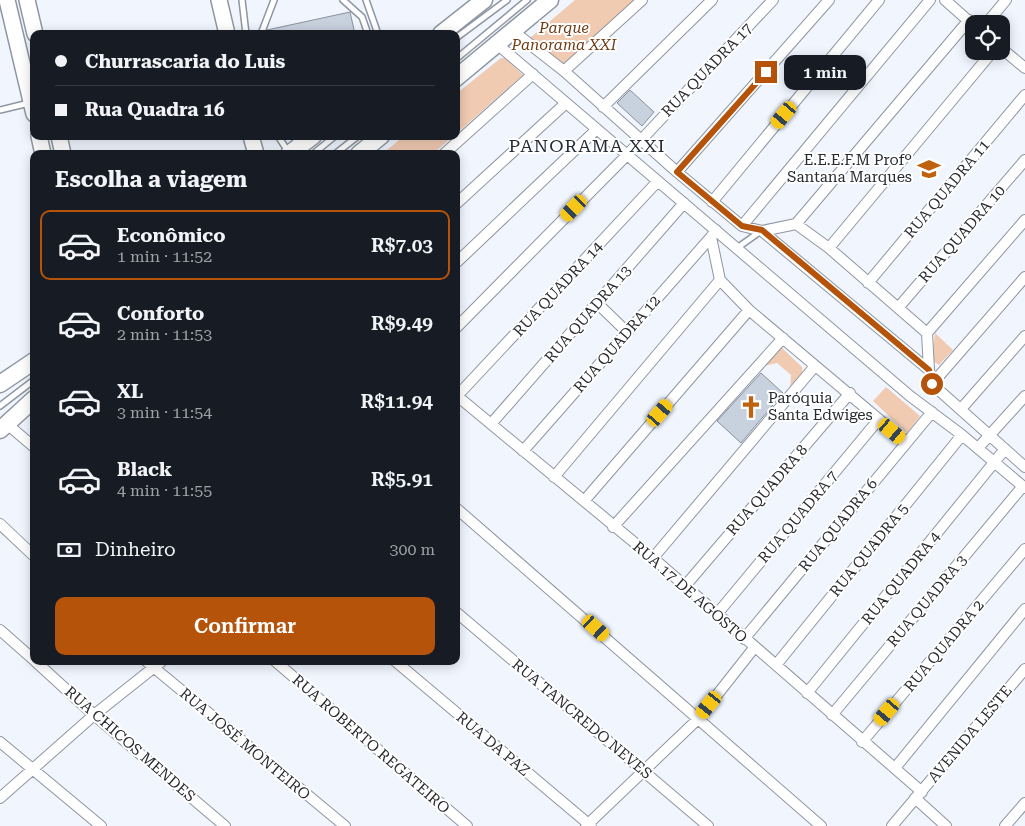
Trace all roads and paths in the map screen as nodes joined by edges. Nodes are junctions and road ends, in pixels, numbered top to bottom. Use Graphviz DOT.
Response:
graph roads {
  1 [pos="7,0"];
  2 [pos="27,0"];
  3 [pos="219,0"];
  4 [pos="242,0"];
  5 [pos="342,0"];
  6 [pos="366,0"];
  7 [pos="484,0"];
  8 [pos="507,0"];
  9 [pos="527,0"];
  10 [pos="550,0"];
  11 [pos="642,0"];
  12 [pos="712,0"];
  13 [pos="773,0"];
  14 [pos="829,0"];
  15 [pos="879,0"];
  16 [pos="930,0"];
  17 [pos="945,0"];
  18 [pos="1006,0"];
  19 [pos="274,1"];
  20 [pos="994,15"];
  21 [pos="965,18"];
  22 [pos="34,30"];
  23 [pos="226,30"];
  24 [pos="246,30"];
  25 [pos="263,30"];
  26 [pos="367,30"];
  27 [pos="377,30"];
  28 [pos="446,30"];
  29 [pos="965,30"];
  30 [pos="513,31"];
  31 [pos="460,35"];
  32 [pos="496,44"];
  33 [pos="460,56"];
  34 [pos="1010,56"];
  35 [pos="985,60"];
  36 [pos="1025,68"];
  37 [pos="564,71"];
  38 [pos="534,74"];
  39 [pos="460,75"];
  40 [pos="1025,95"];
  41 [pos="30,99"];
  42 [pos="566,103"];
  43 [pos="603,107"];
  44 [pos="30,108"];
  45 [pos="0,110"];
  46 [pos="597,129"];
  47 [pos="285,140"];
  48 [pos="323,140"];
  49 [pos="353,140"];
  50 [pos="376,140"];
  51 [pos="460,140"];
  52 [pos="460,140"];
  53 [pos="640,140"];
  54 [pos="299,148"];
  55 [pos="340,150"];
  56 [pos="364,150"];
  57 [pos="448,150"];
  58 [pos="627,154"];
  59 [pos="1025,160"];
  60 [pos="677,172"];
  61 [pos="658,181"];
  62 [pos="460,200"];
  63 [pos="712,202"];
  64 [pos="684,203"];
  65 [pos="1025,220"];
  66 [pos="796,224"];
  67 [pos="742,226"];
  68 [pos="762,230"];
  69 [pos="713,234"];
  70 [pos="737,248"];
  71 [pos="828,248"];
  72 [pos="460,258"];
  73 [pos="1025,277"];
  74 [pos="720,280"];
  75 [pos="868,284"];
  76 [pos="597,303"];
  77 [pos="898,308"];
  78 [pos="749,310"];
  79 [pos="460,324"];
  80 [pos="627,332"];
  81 [pos="927,333"];
  82 [pos="1025,336"];
  83 [pos="783,338"];
  84 [pos="30,364"];
  85 [pos="815,366"];
  86 [pos="929,370"];
  87 [pos="30,383"];
  88 [pos="0,384"];
  89 [pos="932,384"];
  90 [pos="460,393"];
  91 [pos="850,393"];
  92 [pos="1025,396"];
  93 [pos="460,398"];
  94 [pos="30,402"];
  95 [pos="0,406"];
  96 [pos="961,410"];
  97 [pos="932,412"];
  98 [pos="879,420"];
  99 [pos="491,424"];
  100 [pos="4,427"];
  101 [pos="962,435"];
  102 [pos="990,436"];
  103 [pos="906,442"];
  104 [pos="30,444"];
  105 [pos="978,448"];
  106 [pos="1005,449"];
  107 [pos="523,450"];
  108 [pos="1023,461"];
  109 [pos="994,462"];
  110 [pos="554,477"];
  111 [pos="1024,487"];
  112 [pos="584,501"];
  113 [pos="460,511"];
  114 [pos="0,524"];
  115 [pos="613,527"];
  116 [pos="1025,549"];
  117 [pos="30,552"];
  118 [pos="653,558"];
  119 [pos="684,586"];
  120 [pos="1025,608"];
  121 [pos="717,614"];
  122 [pos="460,615"];
  123 [pos="0,630"];
  124 [pos="744,639"];
  125 [pos="754,648"];
  126 [pos="30,657"];
  127 [pos="38,665"];
  128 [pos="153,665"];
  129 [pos="155,665"];
  130 [pos="280,665"];
  131 [pos="400,665"];
  132 [pos="776,665"];
  133 [pos="1025,669"];
  134 [pos="808,693"];
  135 [pos="94,715"];
  136 [pos="832,715"];
  137 [pos="698,719"];
  138 [pos="0,742"];
  139 [pos="862,742"];
  140 [pos="895,768"];
  141 [pos="644,770"];
  142 [pos="32,771"];
  143 [pos="918,795"];
  144 [pos="0,798"];
  145 [pos="1025,803"];
  146 [pos="588,825"];
  147 [pos="101,826"];
  148 [pos="225,826"];
  149 [pos="345,826"];
  150 [pos="467,826"];
  151 [pos="708,826"];
  152 [pos="821,826"];
  153 [pos="892,826"];
  154 [pos="946,826"];
  155 [pos="1005,826"];
  1 -- 41 [label="street"];
  2 -- 22 [label="street"];
  3 -- 23 [label="street"];
  4 -- 24 [label="lane"];
  5 -- 26 [label="lane"];
  6 -- 27 [label="lane"];
  7 -- 28 [label="main road"];
  8 -- 31 [label="lane"];
  9 -- 33 [label="lane"];
  10 -- 30 [label="main road"];
  11 -- 37 [label="street"];
  12 -- 43 [label="street"];
  13 -- 53 [label="street, RUA QUADRA 17"];
  14 -- 60 [label="street"];
  15 -- 63 [label="street"];
  16 -- 67 [label="street"];
  17 -- 21 [label="street"];
  18 -- 20 [label="street"];
  19 -- 25 [label="lane"];
  29 -- 66 [label="street"];
  30 -- 32 [label="main road"];
  30 -- 37 [label="street"];
  32 -- 38 [label="street"];
  32 -- 39 [label="main road"];
  34 -- 36 [label="street"];
  35 -- 71 [label="street"];
  37 -- 43 [label="street"];
  38 -- 42 [label="street"];
  38 -- 52 [label="street"];
  40 -- 75 [label="street, RUA QUADRA 11"];
  42 -- 46 [label="street"];
  42 -- 62 [label="street"];
  43 -- 53 [label="street"];
  44 -- 45 [label="lane"];
  46 -- 58 [label="street"];
  46 -- 72 [label="street"];
  47 -- 54 [label="lane"];
  48 -- 54 [label="lane"];
  49 -- 55 [label="lane"];
  50 -- 56 [label="main road"];
  51 -- 57 [label="street"];
  53 -- 58 [label="street, RUA QUADRA 17"];
  53 -- 60 [label="street"];
  58 -- 61 [label="street"];
  58 -- 79 [label="street, RUA QUADRA 17"];
  59 -- 77 [label="street, RUA QUADRA 10"];
  60 -- 63 [label="street"];
  61 -- 64 [label="street"];
  61 -- 90 [label="street, RUA QUADRA 14"];
  63 -- 67 [label="street"];
  64 -- 69 [label="street"];
  64 -- 76 [label="street, RUA QUADRA 13"];
  65 -- 81 [label="street"];
  66 -- 68 [label="street"];
  66 -- 71 [label="street"];
  67 -- 68 [label="street"];
  68 -- 70 [label="lane"];
  68 -- 86 [label="street"];
  69 -- 70 [label="street"];
  69 -- 74 [label="street"];
  69 -- 80 [label="street, RUA QUADRA 12"];
  70 -- 97 [label="street"];
  71 -- 75 [label="street"];
  73 -- 89 [label="street"];
  74 -- 78 [label="street"];
  74 -- 110 [label="street"];
  75 -- 77 [label="street"];
  76 -- 80 [label="street"];
  76 -- 99 [label="street, RUA QUADRA 13"];
  77 -- 81 [label="street"];
  78 -- 83 [label="street"];
  78 -- 112 [label="street"];
  80 -- 107 [label="street, RUA QUADRA 12"];
  81 -- 86 [label="street"];
  82 -- 96 [label="street"];
  83 -- 85 [label="street"];
  83 -- 115 [label="street"];
  84 -- 88 [label="main road"];
  85 -- 91 [label="street"];
  85 -- 118 [label="street"];
  86 -- 89 [label="street"];
  87 -- 95 [label="lane"];
  89 -- 96 [label="street"];
  91 -- 98 [label="street"];
  91 -- 119 [label="street, RUA QUADRA 8"];
  92 -- 102 [label="street"];
  93 -- 99 [label="street, RUA 17 DE AGOSTO"];
  94 -- 100 [label="main road"];
  96 -- 102 [label="street"];
  97 -- 101 [label="street"];
  97 -- 103 [label="street, RUA QUADRA 6"];
  98 -- 103 [label="street"];
  98 -- 121 [label="street, RUA QUADRA 7"];
  99 -- 107 [label="street, RUA 17 DE AGOSTO"];
  100 -- 104 [label="street"];
  101 -- 105 [label="street"];
  101 -- 132 [label="street, RUA QUADRA 5"];
  102 -- 105 [label="street"];
  102 -- 106 [label="street"];
  103 -- 124 [label="street, RUA QUADRA 6"];
  105 -- 109 [label="street"];
  106 -- 108 [label="street"];
  106 -- 109 [label="street"];
  107 -- 110 [label="street, RUA 17 DE AGOSTO"];
  109 -- 111 [label="street"];
  109 -- 134 [label="street, RUA QUADRA 4"];
  110 -- 112 [label="street, RUA 17 DE AGOSTO"];
  111 -- 136 [label="street, RUA QUADRA 3"];
  112 -- 115 [label="street, RUA 17 DE AGOSTO"];
  113 -- 137 [label="street"];
  114 -- 117 [label="street"];
  115 -- 118 [label="street, RUA 17 DE AGOSTO"];
  116 -- 139 [label="street, RUA QUADRA 2"];
  118 -- 119 [label="street, RUA 17 DE AGOSTO"];
  119 -- 121 [label="street, RUA 17 DE AGOSTO"];
  120 -- 140 [label="street"];
  121 -- 124 [label="street, RUA 17 DE AGOSTO"];
  122 -- 141 [label="street, RUA TANCREDO NEVES"];
  123 -- 126 [label="street, RUA CHICOS MENDES"];
  124 -- 125 [label="street, RUA 17 DE AGOSTO"];
  125 -- 132 [label="street, RUA 17 DE AGOSTO"];
  125 -- 137 [label="street"];
  127 -- 135 [label="street, RUA CHICOS MENDES"];
  128 -- 135 [label="street"];
  129 -- 149 [label="street, RUA JOSÉ MONTEIRO"];
  130 -- 150 [label="street, RUA ROBERTO REGATEIRO"];
  131 -- 146 [label="street, RUA DA PAZ"];
  132 -- 134 [label="street, RUA 17 DE AGOSTO"];
  133 -- 143 [label="street, AVENIDA LESTE"];
  134 -- 136 [label="street, RUA 17 DE AGOSTO"];
  135 -- 142 [label="street"];
  135 -- 148 [label="street, RUA CHICOS MENDES"];
  136 -- 139 [label="street, RUA 17 DE AGOSTO"];
  137 -- 141 [label="street"];
  137 -- 152 [label="street"];
  138 -- 142 [label="street"];
  139 -- 140 [label="street, RUA 17 DE AGOSTO"];
  140 -- 143 [label="street, RUA 17 DE AGOSTO"];
  141 -- 146 [label="street"];
  141 -- 151 [label="street, RUA TANCREDO NEVES"];
  142 -- 144 [label="street"];
  142 -- 147 [label="street"];
  143 -- 153 [label="street, AVENIDA LESTE"];
  143 -- 154 [label="street, RUA 17 DE AGOSTO"];
  145 -- 155 [label="street"];
}
